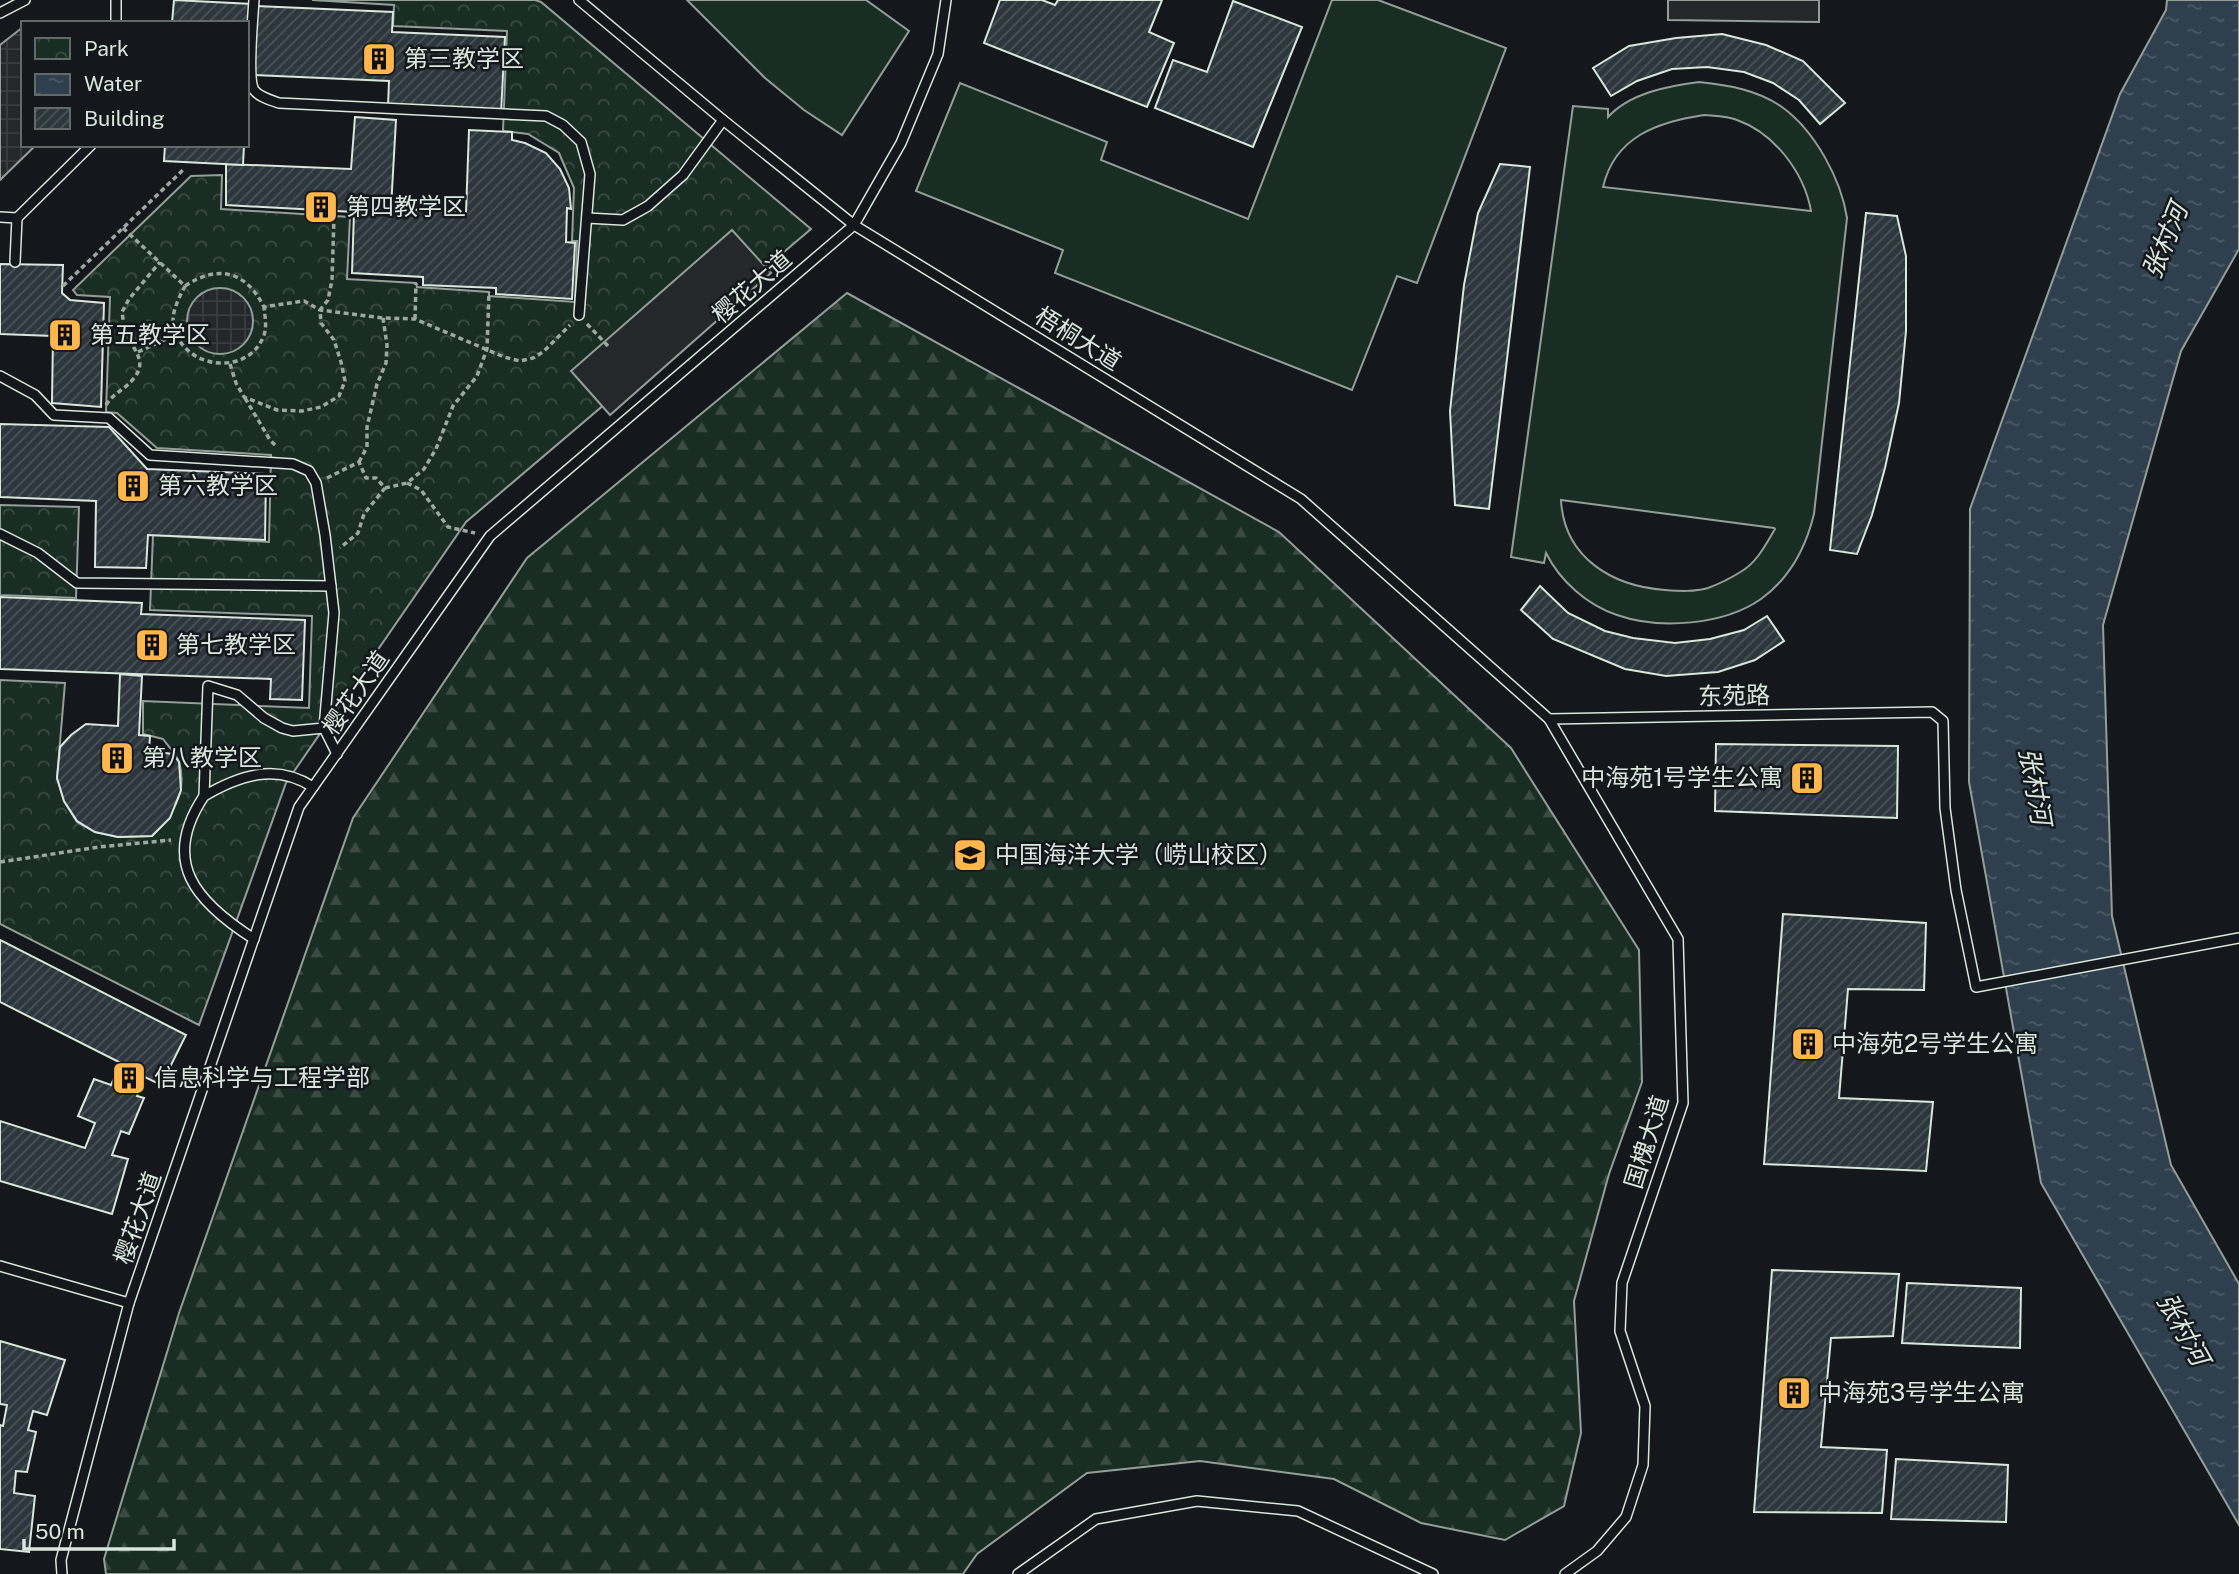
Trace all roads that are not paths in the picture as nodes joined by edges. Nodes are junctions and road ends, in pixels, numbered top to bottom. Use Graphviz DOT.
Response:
graph roads {
  1 [pos="24,0"];
  2 [pos="116,0"];
  3 [pos="254,0"];
  4 [pos="579,0"];
  5 [pos="946,0"];
  6 [pos="0,13"];
  7 [pos="116,21"];
  8 [pos="723,120"];
  9 [pos="89,147"];
  10 [pos="0,217"];
  11 [pos="17,218"];
  12 [pos="587,218"];
  13 [pos="855,225"];
  14 [pos="15,261"];
  15 [pos="579,316"];
  16 [pos="0,376"];
  17 [pos="0,534"];
  18 [pos="331,586"];
  19 [pos="1549,719"];
  20 [pos="324,728"];
  21 [pos="337,754"];
  22 [pos="313,788"];
  23 [pos="204,796"];
  24 [pos="254,939"];
  25 [pos="2239,939"];
  26 [pos="0,1266"];
  27 [pos="129,1303"];
  28 [pos="62,1574"];
  29 [pos="1018,1574"];
  30 [pos="1433,1574"];
  31 [pos="1565,1574"];
  1 -- 6 [label="lane"];
  2 -- 7 [label="lane"];
  3 -- 12 [label="lane"];
  4 -- 8 [label="lane, 梧桐大道"];
  5 -- 13 [label="lane, 樱花大道"];
  8 -- 12 [label="lane"];
  8 -- 13 [label="lane, 梧桐大道"];
  9 -- 11 [label="lane"];
  10 -- 11 [label="lane"];
  11 -- 14 [label="lane"];
  12 -- 15 [label="lane"];
  13 -- 19 [label="lane, 梧桐大道"];
  13 -- 21 [label="lane, 樱花大道"];
  16 -- 18 [label="lane"];
  17 -- 18 [label="lane"];
  18 -- 20 [label="lane"];
  19 -- 25 [label="lane, 东苑路"];
  19 -- 31 [label="lane, 国槐大道"];
  20 -- 21 [label="lane"];
  20 -- 23 [label="lane"];
  21 -- 22 [label="lane, 樱花大道"];
  22 -- 23 [label="lane"];
  22 -- 24 [label="lane, 樱花大道"];
  23 -- 24 [label="lane"];
  24 -- 27 [label="lane, 樱花大道"];
  26 -- 27 [label="lane"];
  27 -- 28 [label="lane, 樱花大道"];
  29 -- 30 [label="lane"];
}
